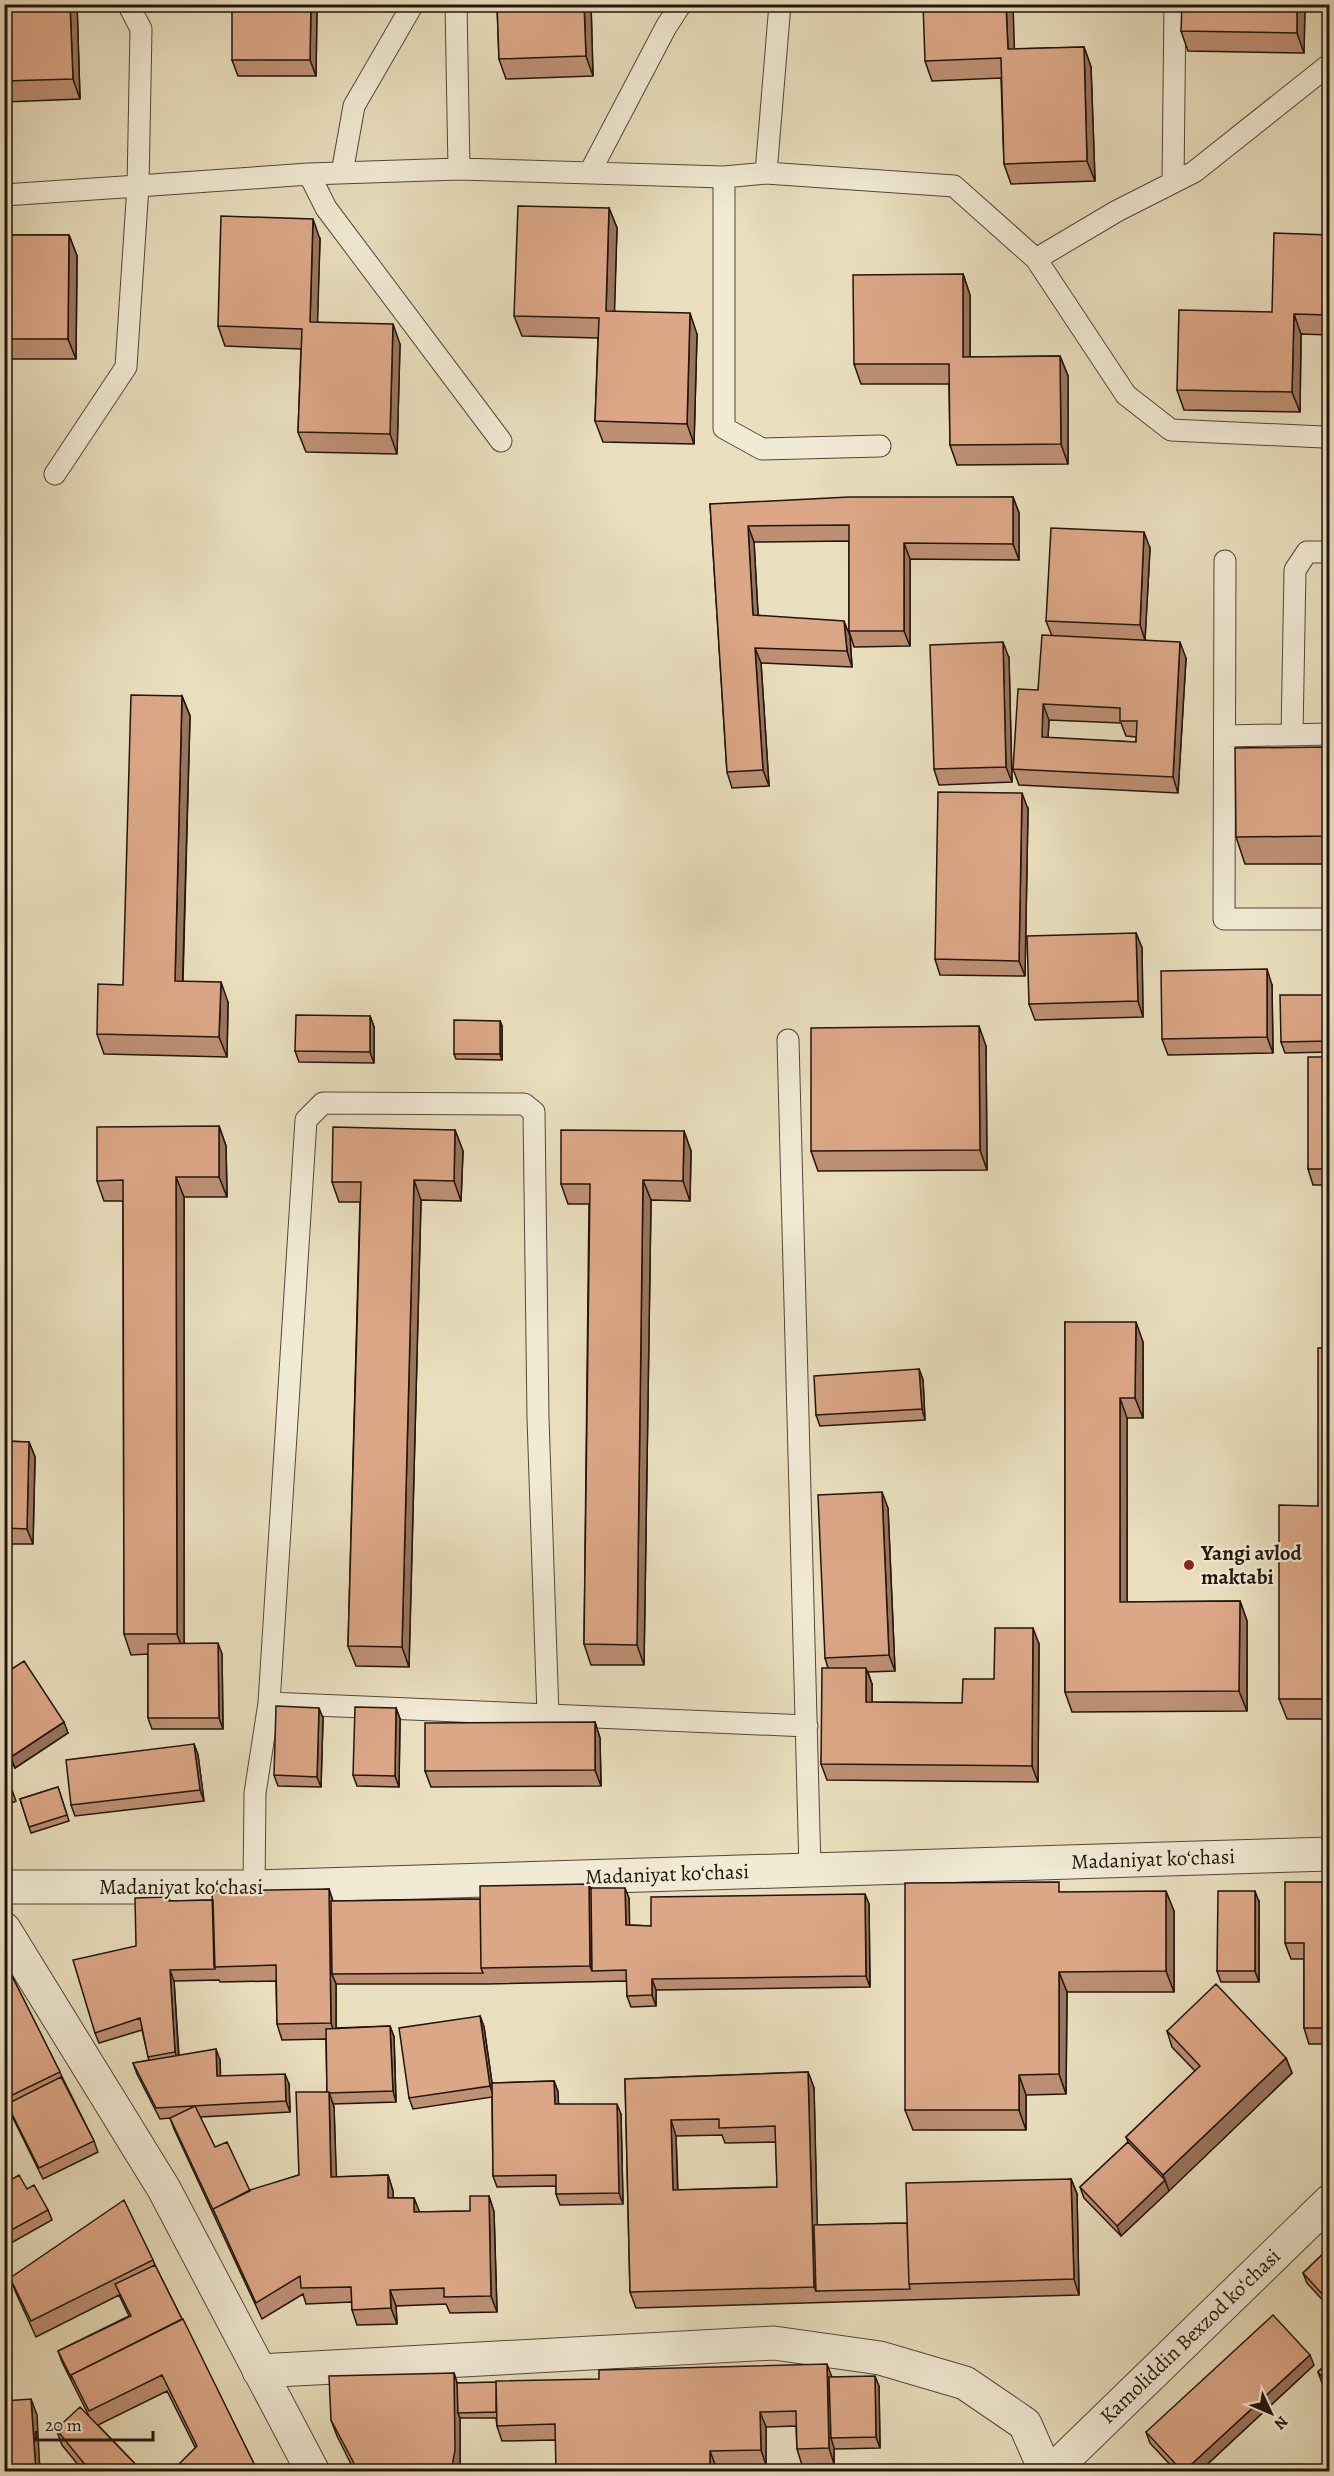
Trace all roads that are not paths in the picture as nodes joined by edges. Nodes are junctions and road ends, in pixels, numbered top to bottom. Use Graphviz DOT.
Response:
graph roads {
  1 [pos="128,4"];
  2 [pos="413,4"];
  3 [pos="456,4"];
  4 [pos="681,4"];
  5 [pos="780,4"];
  6 [pos="1175,4"];
  7 [pos="1329,64"];
  8 [pos="459,169"];
  9 [pos="590,172"];
  10 [pos="342,173"];
  11 [pos="766,173"];
  12 [pos="309,174"];
  13 [pos="724,177"];
  14 [pos="1173,182"];
  15 [pos="138,186"];
  16 [pos="4,195"];
  17 [pos="1036,259"];
  18 [pos="1329,434"];
  19 [pos="501,441"];
  20 [pos="880,446"];
  21 [pos="55,474"];
  22 [pos="1329,552"];
  23 [pos="1226,561"];
  24 [pos="1329,734"];
  25 [pos="1292,735"];
  26 [pos="1225,736"];
  27 [pos="1329,919"];
  28 [pos="788,1040"];
  29 [pos="269,1703"];
  30 [pos="548,1715"];
  31 [pos="807,1726"];
  32 [pos="1329,1854"];
  33 [pos="810,1869"];
  34 [pos="4,1887"];
  35 [pos="254,1887"];
  36 [pos="4,1929"];
  37 [pos="1329,2201"];
  38 [pos="260,2371"];
  39 [pos="313,2472"];
  40 [pos="1046,2472"];
  41 [pos="1051,2472"];
  1 -- 15 [label="lane"];
  2 -- 10 [label="lane"];
  3 -- 8 [label="lane"];
  4 -- 9 [label="lane"];
  5 -- 11 [label="lane"];
  6 -- 14 [label="lane"];
  7 -- 14 [label="lane"];
  8 -- 9 [label="lane"];
  8 -- 10 [label="lane"];
  9 -- 13 [label="lane"];
  10 -- 12 [label="lane"];
  11 -- 13 [label="lane"];
  11 -- 17 [label="lane"];
  12 -- 15 [label="lane"];
  12 -- 19 [label="lane"];
  13 -- 20 [label="lane"];
  14 -- 17 [label="lane"];
  15 -- 16 [label="lane"];
  15 -- 21 [label="lane"];
  17 -- 18 [label="lane"];
  22 -- 25 [label="lane"];
  23 -- 26 [label="lane"];
  24 -- 25 [label="lane"];
  25 -- 26 [label="lane"];
  26 -- 27 [label="lane"];
  28 -- 31 [label="lane"];
  29 -- 30 [label="lane"];
  29 -- 30 [label="lane"];
  29 -- 35 [label="lane"];
  30 -- 31 [label="lane"];
  31 -- 33 [label="lane"];
  32 -- 33 [label="street, Madaniyat koʻchasi"];
  33 -- 35 [label="street, Madaniyat koʻchasi"];
  34 -- 35 [label="street, Madaniyat koʻchasi"];
  36 -- 38 [label="street"];
  37 -- 41 [label="street, Kamoliddin Bexzod koʻchasi"];
  38 -- 39 [label="street"];
  38 -- 40 [label="street"];
}
